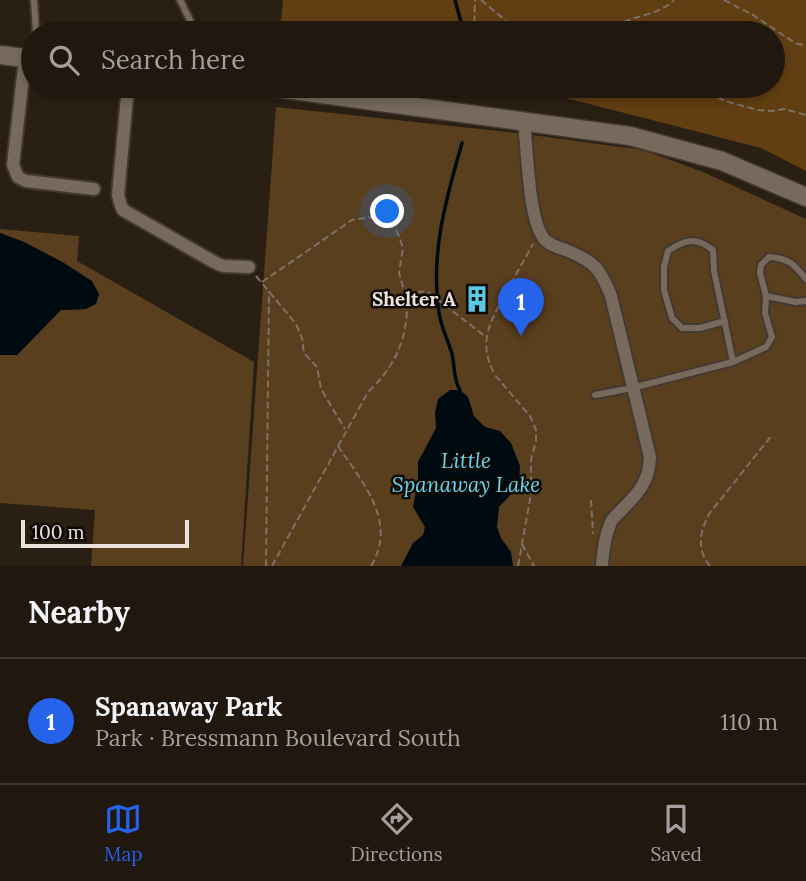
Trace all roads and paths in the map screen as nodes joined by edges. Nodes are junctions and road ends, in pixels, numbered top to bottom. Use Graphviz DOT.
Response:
graph roads {
  1 [pos="34,0"];
  2 [pos="180,0"];
  3 [pos="474,0"];
  4 [pos="481,0"];
  5 [pos="674,0"];
  6 [pos="724,0"];
  7 [pos="35,21"];
  8 [pos="190,21"];
  9 [pos="474,21"];
  10 [pos="506,21"];
  11 [pos="625,21"];
  12 [pos="762,21"];
  13 [pos="785,36"];
  14 [pos="806,46"];
  15 [pos="0,55"];
  16 [pos="21,57"];
  17 [pos="23,98"];
  18 [pos="127,98"];
  19 [pos="351,98"];
  20 [pos="721,98"];
  21 [pos="806,116"];
  22 [pos="526,122"];
  23 [pos="94,189"];
  24 [pos="806,197"];
  25 [pos="533,244"];
  26 [pos="249,267"];
  27 [pos="806,279"];
  28 [pos="262,282"];
  29 [pos="269,291"];
  30 [pos="766,296"];
  31 [pos="409,298"];
  32 [pos="806,301"];
  33 [pos="725,321"];
  34 [pos="486,337"];
  35 [pos="733,362"];
  36 [pos="632,388"];
  37 [pos="596,395"];
  38 [pos="346,429"];
  39 [pos="772,435"];
  40 [pos="337,445"];
  41 [pos="591,500"];
  42 [pos="594,539"];
  43 [pos="522,543"];
  44 [pos="266,566"];
  45 [pos="272,566"];
  46 [pos="371,566"];
  47 [pos="518,566"];
  48 [pos="534,566"];
  49 [pos="602,566"];
  50 [pos="710,566"];
  1 -- 7 [label="lane"];
  2 -- 8 [label="lane"];
  3 -- 9 [label="path"];
  4 -- 10 [label="path"];
  5 -- 11 [label="path"];
  6 -- 12 [label="path"];
  13 -- 14 [label="path"];
  15 -- 16 [label="main road"];
  17 -- 23 [label="street"];
  18 -- 26 [label="street"];
  19 -- 22 [label="main road"];
  20 -- 21 [label="path"];
  22 -- 24 [label="main road"];
  22 -- 36 [label="street"];
  25 -- 34 [label="path"];
  26 -- 28 [label="path"];
  27 -- 30 [label="lane"];
  28 -- 29 [label="path"];
  28 -- 31 [label="path"];
  29 -- 38 [label="path"];
  29 -- 44 [label="path"];
  30 -- 32 [label="lane"];
  30 -- 35 [label="lane"];
  31 -- 34 [label="path"];
  31 -- 38 [label="path"];
  33 -- 33 [label="lane"];
  33 -- 35 [label="lane"];
  34 -- 43 [label="path"];
  35 -- 36 [label="lane"];
  36 -- 37 [label="lane"];
  36 -- 49 [label="street"];
  38 -- 40 [label="path"];
  39 -- 50 [label="path"];
  40 -- 45 [label="path"];
  40 -- 46 [label="path"];
  41 -- 42 [label="path"];
  43 -- 47 [label="path"];
  43 -- 48 [label="path"];
}
